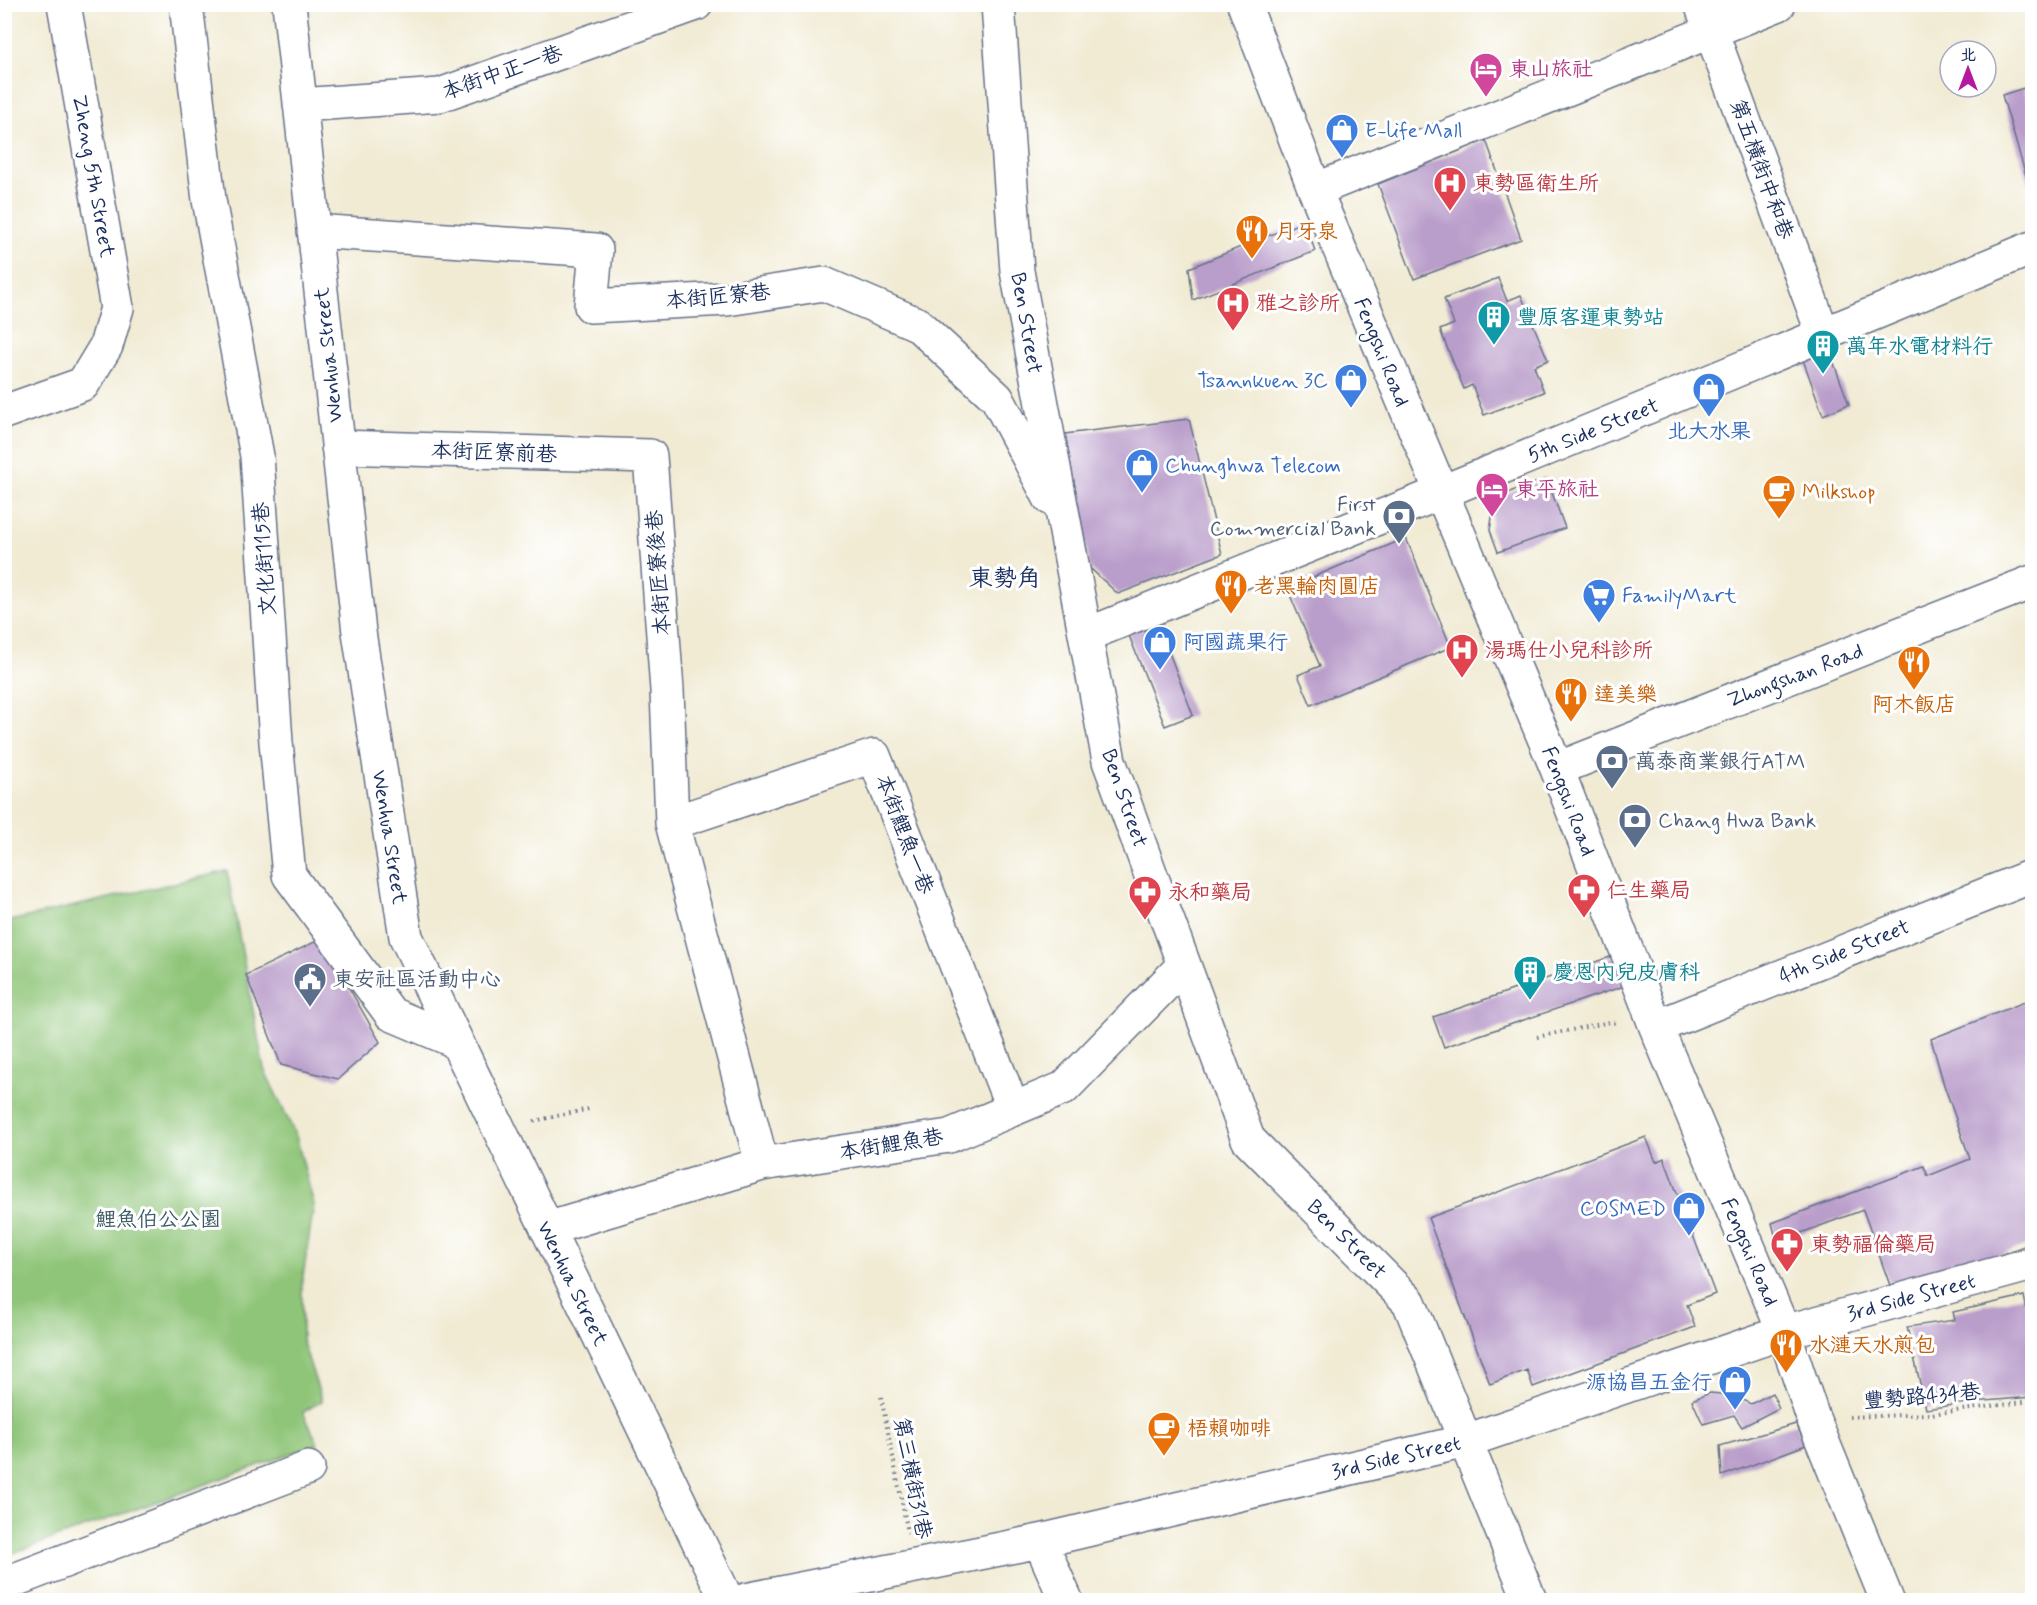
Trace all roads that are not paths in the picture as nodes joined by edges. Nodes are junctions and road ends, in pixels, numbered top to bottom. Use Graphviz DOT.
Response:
graph roads {
  1 [pos="64,4"];
  2 [pos="186,4"];
  3 [pos="289,4"];
  4 [pos="696,4"];
  5 [pos="998,4"];
  6 [pos="1244,4"];
  7 [pos="1779,4"];
  8 [pos="1706,18"];
  9 [pos="300,105"];
  10 [pos="1315,190"];
  11 [pos="314,231"];
  12 [pos="2032,248"];
  13 [pos="1823,334"];
  14 [pos="4,412"];
  15 [pos="338,447"];
  16 [pos="650,456"];
  17 [pos="1440,493"];
  18 [pos="1066,530"];
  19 [pos="2032,582"];
  20 [pos="1086,635"];
  21 [pos="1557,769"];
  22 [pos="672,823"];
  23 [pos="2032,876"];
  24 [pos="1184,965"];
  25 [pos="1656,1027"];
  26 [pos="457,1042"];
  27 [pos="1013,1109"];
  28 [pos="762,1164"];
  29 [pos="547,1229"];
  30 [pos="2032,1264"];
  31 [pos="1784,1332"];
  32 [pos="1466,1441"];
  33 [pos="308,1468"];
  34 [pos="1040,1541"];
  35 [pos="4,1584"];
  36 [pos="727,1600"];
  37 [pos="746,1600"];
  38 [pos="1066,1600"];
  39 [pos="1530,1600"];
  40 [pos="1887,1600"];
  1 -- 14 [label="street, Zheng 5th Street"];
  2 -- 26 [label="street, 文化街115巷"];
  3 -- 9 [label="street, Wenhua Street"];
  4 -- 9 [label="street, 本街中正一巷"];
  5 -- 18 [label="street, Ben Street"];
  6 -- 10 [label="street, Fengshi Road"];
  7 -- 8 [label="street"];
  8 -- 10 [label="street"];
  8 -- 13 [label="street, 第五橫街中和巷"];
  9 -- 11 [label="street, Wenhua Street"];
  10 -- 17 [label="street, Fengshi Road"];
  11 -- 15 [label="street, Wenhua Street"];
  11 -- 18 [label="street, 本街匠寮巷"];
  12 -- 13 [label="street, 5th Side Street"];
  13 -- 17 [label="street, 5th Side Street"];
  15 -- 16 [label="street, 本街匠寮前巷"];
  15 -- 26 [label="street, Wenhua Street"];
  16 -- 22 [label="street, 本街匠寮後巷"];
  17 -- 20 [label="street, 5th Side Street"];
  17 -- 21 [label="street, Fengshi Road"];
  18 -- 20 [label="street, Ben Street"];
  19 -- 21 [label="street, Zhongshan Road"];
  20 -- 24 [label="street, Ben Street"];
  21 -- 25 [label="street, Fengshi Road"];
  22 -- 27 [label="street, 本街鯉魚一巷"];
  22 -- 28 [label="street"];
  23 -- 25 [label="street, 4th Side Street"];
  24 -- 27 [label="street, 本街鯉魚巷"];
  24 -- 32 [label="street, Ben Street"];
  25 -- 31 [label="street, Fengshi Road"];
  26 -- 29 [label="street, Wenhua Street"];
  27 -- 28 [label="street, 本街鯉魚巷"];
  28 -- 29 [label="street, 本街鯉魚巷"];
  29 -- 36 [label="street, Wenhua Street"];
  30 -- 31 [label="street, 3rd Side Street"];
  31 -- 32 [label="street, 3rd Side Street"];
  31 -- 40 [label="street, Fengshi Road"];
  32 -- 34 [label="street, 3rd Side Street"];
  32 -- 39 [label="street, Ben Street"];
  33 -- 35 [label="street"];
  34 -- 37 [label="street, 3rd Side Street"];
  34 -- 38 [label="street"];
}
